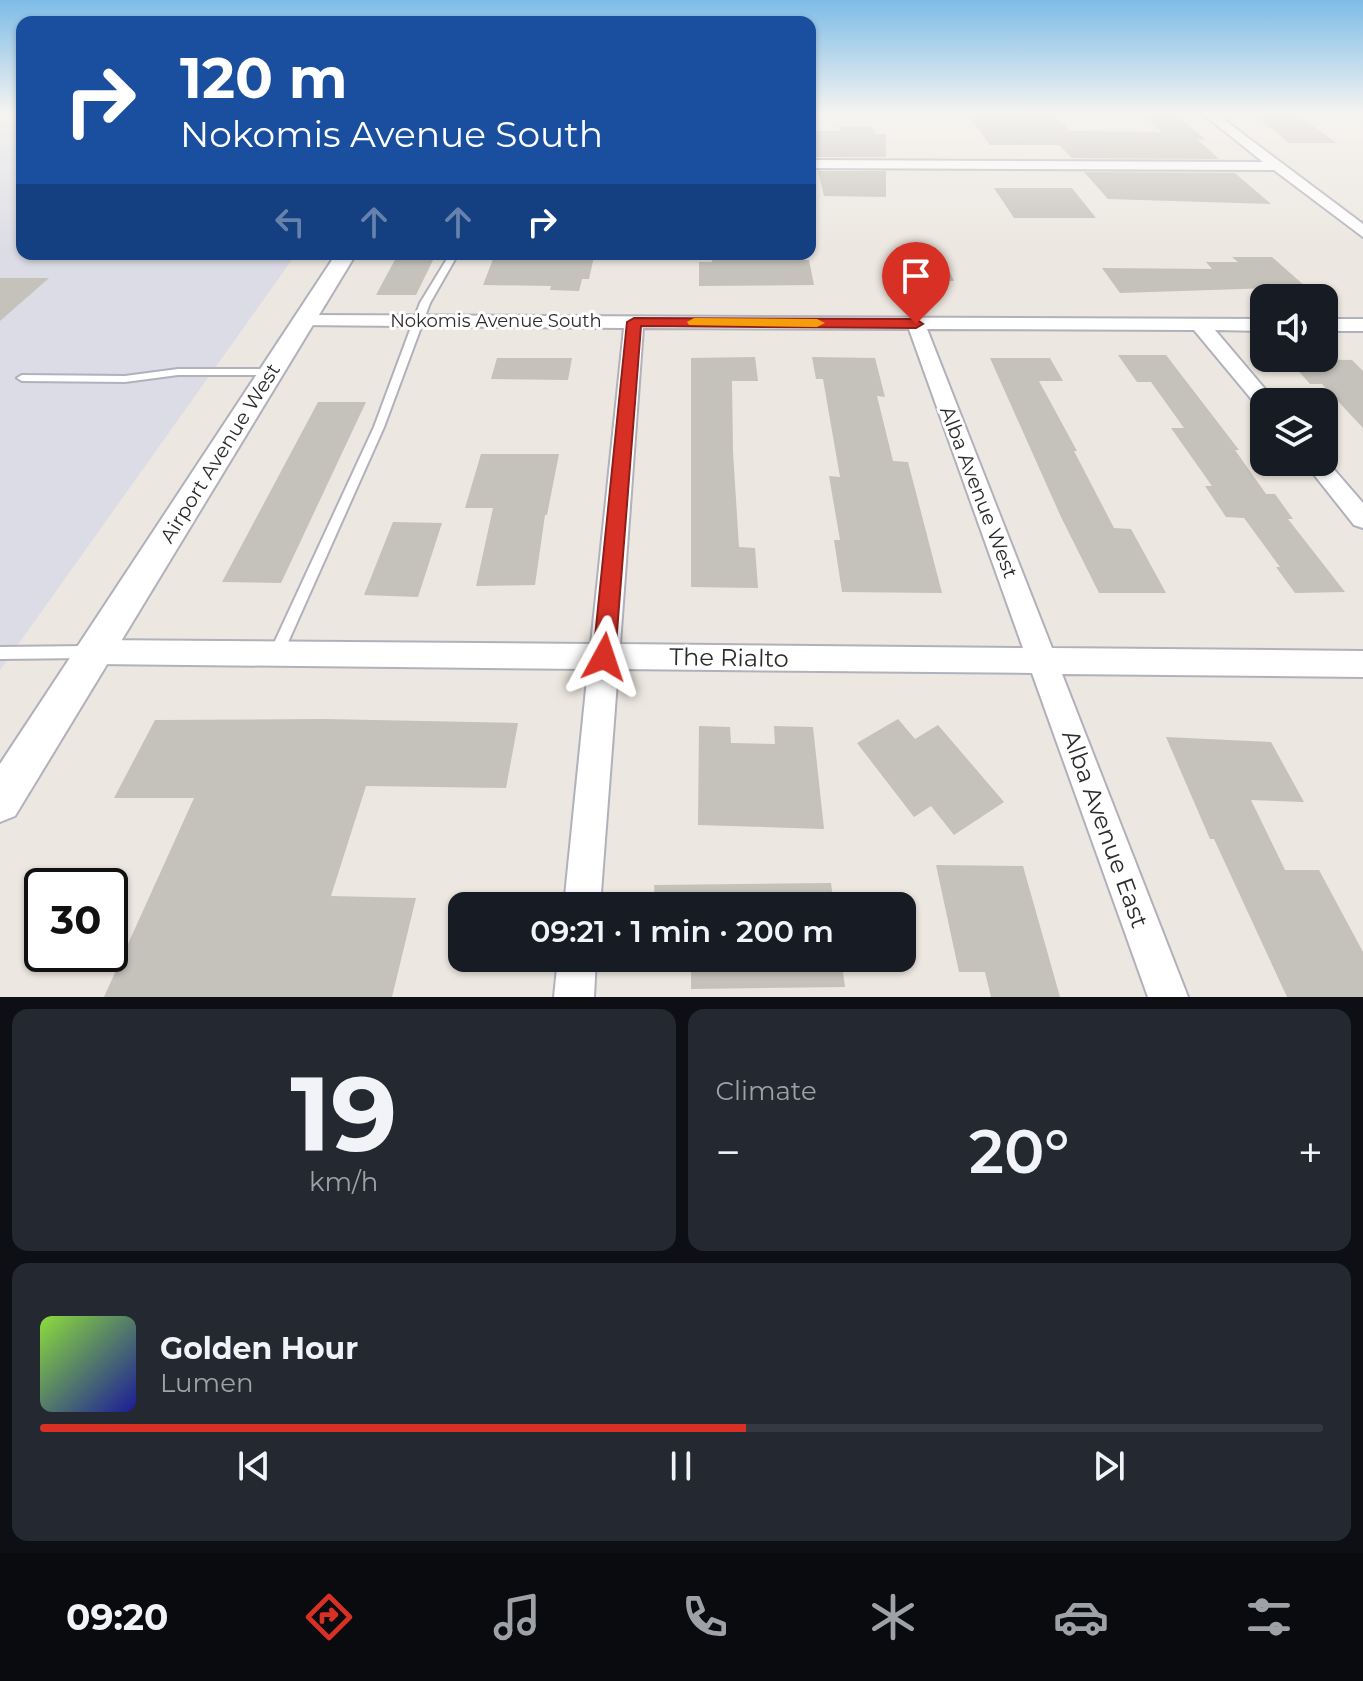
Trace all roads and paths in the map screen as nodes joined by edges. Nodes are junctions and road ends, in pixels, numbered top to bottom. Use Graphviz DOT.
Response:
graph roads {
  1 [pos="1269,160"];
  2 [pos="816,164"];
  3 [pos="1278,166"];
  4 [pos="1363,232"];
  5 [pos="342,260"];
  6 [pos="451,260"];
  7 [pos="304,321"];
  8 [pos="418,321"];
  9 [pos="634,322"];
  10 [pos="916,324"];
  11 [pos="1199,324"];
  12 [pos="1250,325"];
  13 [pos="1338,325"];
  14 [pos="1363,325"];
  15 [pos="271,372"];
  16 [pos="22,378"];
  17 [pos="1253,388"];
  18 [pos="1327,476"];
  19 [pos="1363,519"];
  20 [pos="94,652"];
  21 [pos="0,653"];
  22 [pos="276,654"];
  23 [pos="604,657"];
  24 [pos="1042,661"];
  25 [pos="1363,664"];
  26 [pos="0,801"];
  27 [pos="583,892"];
  28 [pos="576,972"];
  29 [pos="574,997"];
  30 [pos="1168,997"];
  1 -- 3 [label="street"];
  2 -- 3 [label="street"];
  3 -- 4 [label="street"];
  5 -- 7 [label="street, Airport Avenue West"];
  6 -- 8 [label="lane"];
  7 -- 8 [label="street, Nokomis Avenue South"];
  7 -- 15 [label="street, Airport Avenue West"];
  8 -- 9 [label="street, Nokomis Avenue South"];
  8 -- 22 [label="lane"];
  9 -- 10 [label="street, Nokomis Avenue South"];
  9 -- 23 [label="street"];
  10 -- 11 [label="street, Nokomis Avenue South"];
  10 -- 24 [label="street, Alba Avenue West"];
  11 -- 12 [label="street, Nokomis Avenue South"];
  11 -- 17 [label="street"];
  13 -- 14 [label="street"];
  15 -- 16 [label="lane"];
  15 -- 20 [label="street, Airport Avenue West"];
  18 -- 19 [label="street"];
  20 -- 21 [label="lane"];
  20 -- 22 [label="street, The Rialto"];
  20 -- 26 [label="street, Airport Avenue West"];
  22 -- 23 [label="street, The Rialto"];
  23 -- 24 [label="street, The Rialto"];
  23 -- 27 [label="street"];
  24 -- 25 [label="street, The Rialto"];
  24 -- 30 [label="street, Alba Avenue East"];
  28 -- 29 [label="street"];
}
